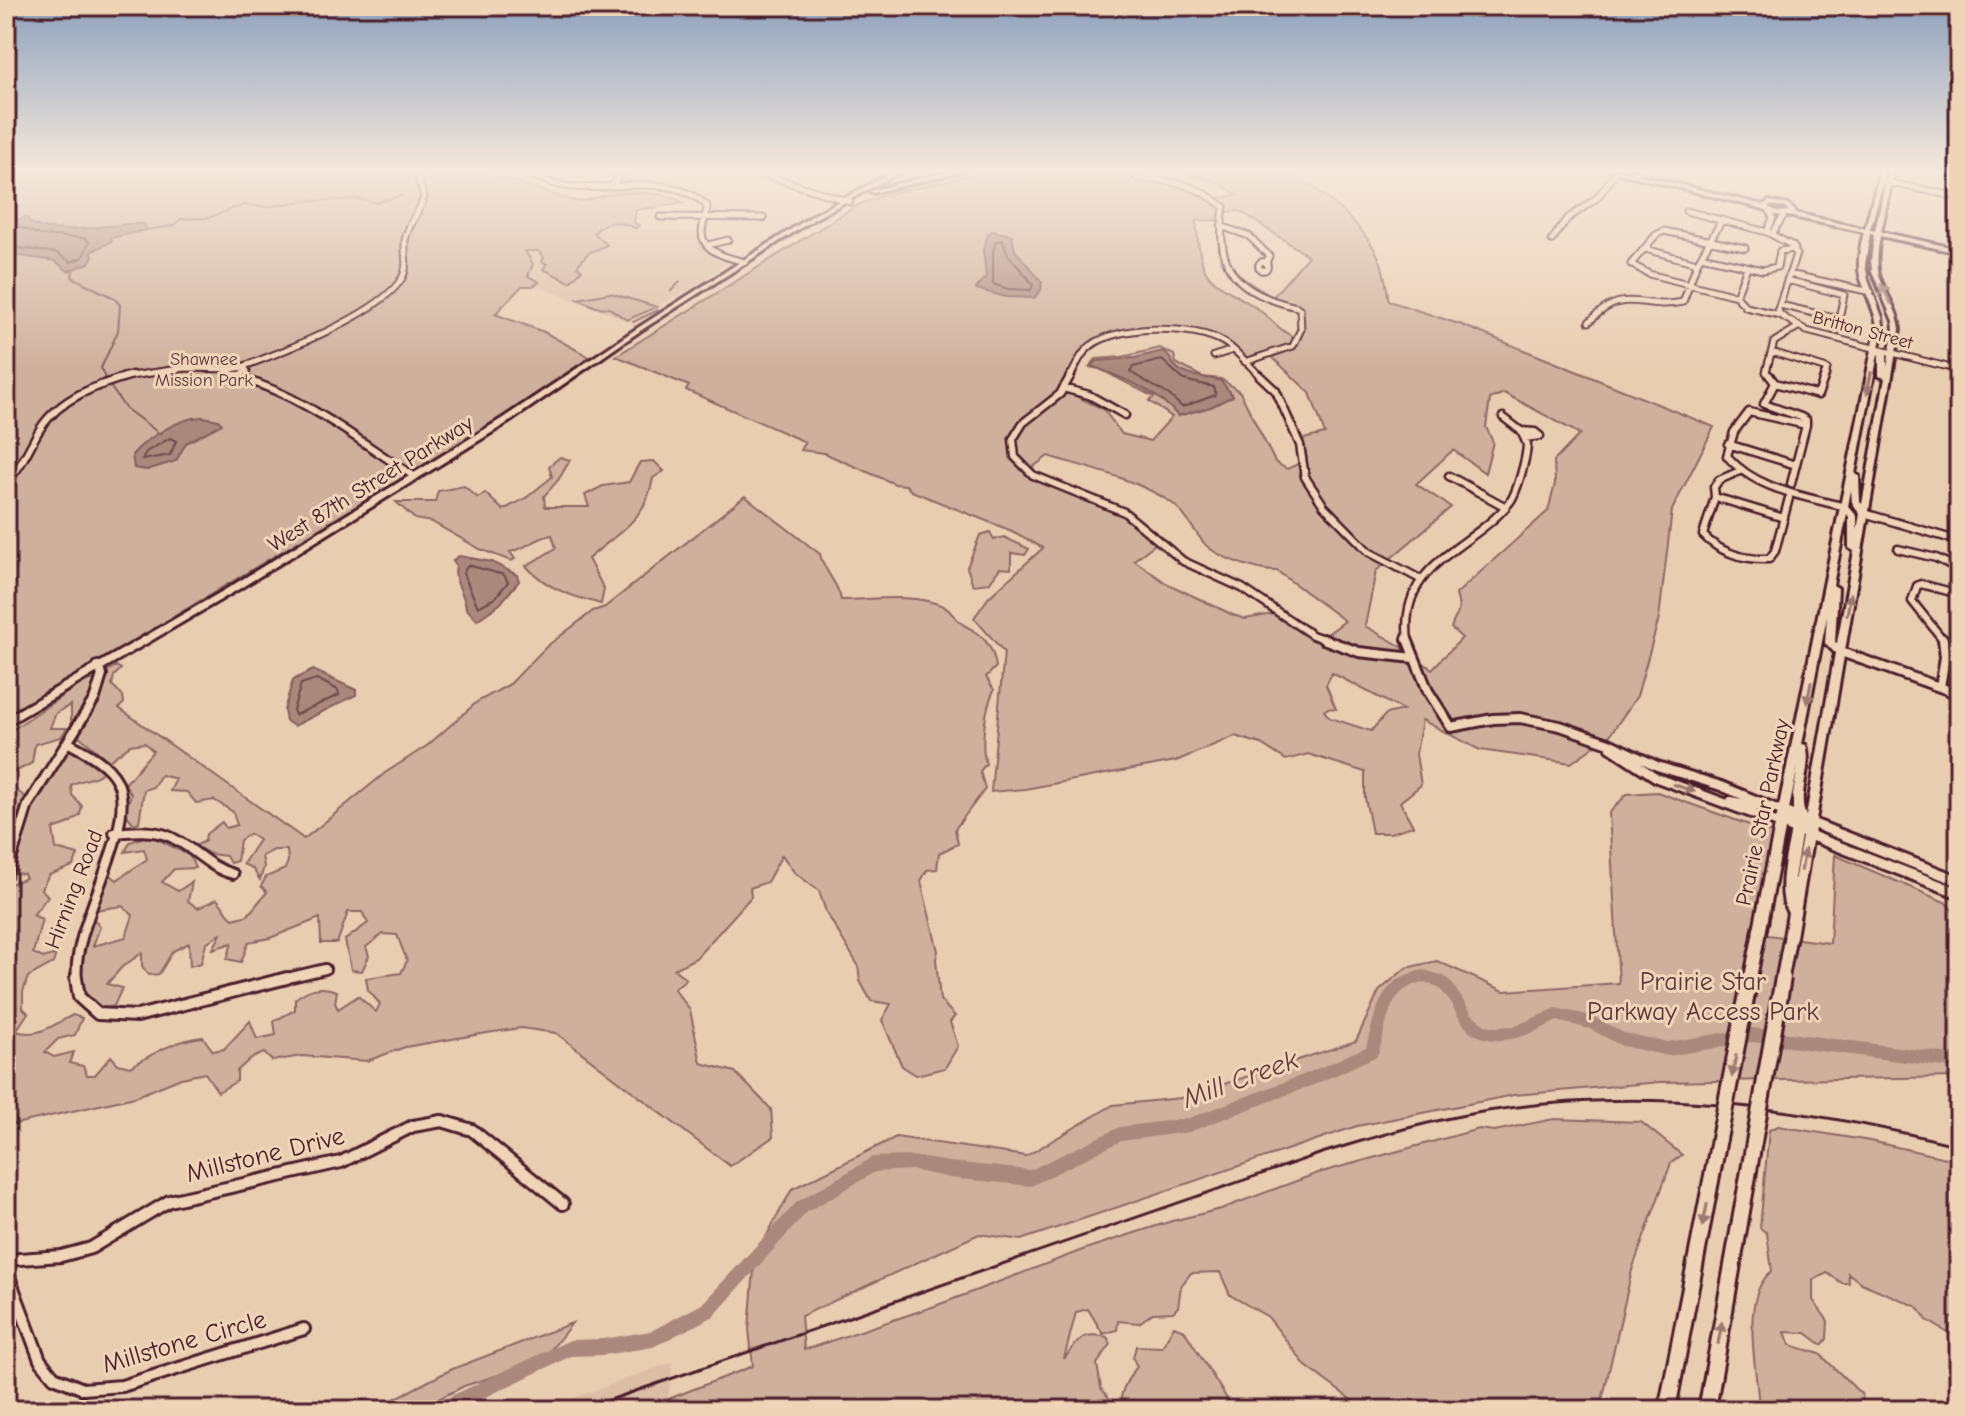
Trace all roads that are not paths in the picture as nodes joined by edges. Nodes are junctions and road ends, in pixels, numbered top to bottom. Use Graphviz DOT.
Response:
graph roads {
  1 [pos="405,237"];
  2 [pos="704,237"];
  3 [pos="788,237"];
  4 [pos="1222,237"];
  5 [pos="1249,237"];
  6 [pos="1554,237"];
  7 [pos="1654,237"];
  8 [pos="1697,237"];
  9 [pos="1778,237"];
  10 [pos="1872,237"];
  11 [pos="1875,237"];
  12 [pos="1906,237"];
  13 [pos="1708,239"];
  14 [pos="728,240"];
  15 [pos="1552,240"];
  16 [pos="708,245"];
  17 [pos="1745,248"];
  18 [pos="1645,249"];
  19 [pos="1795,249"];
  20 [pos="1959,249"];
  21 [pos="1701,256"];
  22 [pos="745,262"];
  23 [pos="1266,263"];
  24 [pos="1697,263"];
  25 [pos="1747,267"];
  26 [pos="1788,277"];
  27 [pos="1690,284"];
  28 [pos="1871,292"];
  29 [pos="1736,296"];
  30 [pos="1780,305"];
  31 [pos="1879,314"];
  32 [pos="1780,315"];
  33 [pos="1839,319"];
  34 [pos="1589,322"];
  35 [pos="1801,328"];
  36 [pos="1836,332"];
  37 [pos="1784,338"];
  38 [pos="1875,348"];
  39 [pos="1233,350"];
  40 [pos="1772,352"];
  41 [pos="1892,353"];
  42 [pos="1784,355"];
  43 [pos="1214,356"];
  44 [pos="1245,362"];
  45 [pos="201,369"];
  46 [pos="232,369"];
  47 [pos="244,370"];
  48 [pos="1959,370"];
  49 [pos="226,375"];
  50 [pos="236,377"];
  51 [pos="1775,383"];
  52 [pos="259,384"];
  53 [pos="1063,388"];
  54 [pos="1884,398"];
  55 [pos="1125,415"];
  56 [pos="1503,417"];
  57 [pos="1806,425"];
  58 [pos="1728,444"];
  59 [pos="1854,458"];
  60 [pos="1796,465"];
  61 [pos="1740,471"];
  62 [pos="414,476"];
  63 [pos="1449,476"];
  64 [pos="6,482"];
  65 [pos="1791,484"];
  66 [pos="1715,497"];
  67 [pos="1789,498"];
  68 [pos="1506,507"];
  69 [pos="1845,507"];
  70 [pos="1864,513"];
  71 [pos="1784,518"];
  72 [pos="1959,541"];
  73 [pos="1898,549"];
  74 [pos="1959,569"];
  75 [pos="1854,578"];
  76 [pos="1420,579"];
  77 [pos="1830,583"];
  78 [pos="1959,594"];
  79 [pos="1841,652"];
  80 [pos="1945,653"];
  81 [pos="1414,658"];
  82 [pos="1959,658"];
  83 [pos="98,666"];
  84 [pos="1940,687"];
  85 [pos="1959,694"];
  86 [pos="6,722"];
  87 [pos="1592,737"];
  88 [pos="1800,742"];
  89 [pos="69,743"];
  90 [pos="1783,818"];
  91 [pos="1802,823"];
  92 [pos="114,833"];
  93 [pos="233,874"];
  94 [pos="6,876"];
  95 [pos="1959,881"];
  96 [pos="1959,893"];
  97 [pos="67,952"];
  98 [pos="325,969"];
  99 [pos="66,992"];
  100 [pos="563,1204"];
  101 [pos="6,1260"];
  102 [pos="6,1269"];
  103 [pos="304,1329"];
  104 [pos="1667,1410"];
  105 [pos="1707,1410"];
  1 -- 47 [label="street"];
  2 -- 16 [label="street"];
  3 -- 22 [label="main road, West 87th Street Parkway"];
  4 -- 44 [label="street"];
  5 -- 23 [label="street"];
  6 -- 15 [label="street"];
  7 -- 18 [label="street"];
  8 -- 13 [label="street"];
  9 -- 19 [label="street"];
  10 -- 28 [label="main road, Prairie Star Parkway"];
  41 -- 11 [label="main road, one-way"];
  12 -- 20 [label="main road"];
  13 -- 17 [label="street"];
  13 -- 21 [label="street"];
  14 -- 16 [label="street"];
  16 -- 22 [label="street"];
  18 -- 24 [label="street"];
  18 -- 27 [label="street, Britton Street"];
  19 -- 25 [label="street"];
  19 -- 26 [label="street"];
  21 -- 24 [label="street"];
  21 -- 25 [label="street"];
  22 -- 62 [label="main road, West 87th Street Parkway"];
  24 -- 27 [label="street"];
  25 -- 29 [label="street"];
  26 -- 28 [label="street"];
  26 -- 30 [label="street"];
  26 -- 33 [label="street"];
  27 -- 29 [label="street, Britton Street"];
  27 -- 34 [label="street"];
  28 -- 31 [label="main road, Prairie Star Parkway"];
  29 -- 32 [label="street, Britton Street"];
  30 -- 32 [label="street"];
  30 -- 33 [label="street"];
  31 -- 38 [label="main road, Prairie Star Parkway"];
  31 -- 41 [label="main road"];
  32 -- 35 [label="street, Britton Street"];
  33 -- 36 [label="street"];
  35 -- 37 [label="street"];
  35 -- 38 [label="street, Britton Street"];
  37 -- 40 [label="street"];
  37 -- 42 [label="street"];
  38 -- 41 [label="street, Britton Street"];
  38 -- 54 [label="main road"];
  38 -- 59 [label="main road, Prairie Star Parkway, one-way"];
  39 -- 43 [label="street"];
  39 -- 44 [label="street"];
  39 -- 53 [label="street"];
  40 -- 42 [label="street"];
  40 -- 51 [label="street"];
  41 -- 48 [label="street, Britton Street"];
  41 -- 54 [label="main road"];
  42 -- 51 [label="street"];
  44 -- 76 [label="street"];
  45 -- 46 [label="street"];
  45 -- 49 [label="street"];
  45 -- 64 [label="street"];
  46 -- 47 [label="street"];
  46 -- 49 [label="street"];
  47 -- 50 [label="street"];
  47 -- 52 [label="street"];
  49 -- 50 [label="street"];
  50 -- 52 [label="street"];
  51 -- 57 [label="street"];
  52 -- 62 [label="street"];
  53 -- 55 [label="street"];
  53 -- 81 [label="street"];
  54 -- 70 [label="main road"];
  56 -- 68 [label="street"];
  57 -- 58 [label="street"];
  57 -- 60 [label="street"];
  58 -- 60 [label="street"];
  58 -- 61 [label="street"];
  59 -- 69 [label="main road, Prairie Star Parkway"];
  59 -- 70 [label="main road"];
  60 -- 65 [label="street"];
  61 -- 66 [label="street"];
  61 -- 69 [label="street"];
  62 -- 83 [label="main road, West 87th Street Parkway"];
  63 -- 68 [label="street"];
  66 -- 71 [label="street"];
  66 -- 71 [label="street"];
  67 -- 71 [label="street"];
  68 -- 76 [label="street"];
  69 -- 75 [label="main road"];
  69 -- 77 [label="main road, Prairie Star Parkway"];
  70 -- 72 [label="street"];
  70 -- 75 [label="main road"];
  73 -- 74 [label="street"];
  79 -- 75 [label="main road, one-way"];
  76 -- 81 [label="street"];
  77 -- 79 [label="main road"];
  77 -- 88 [label="main road, Prairie Star Parkway, one-way"];
  78 -- 80 [label="street"];
  79 -- 84 [label="street"];
  79 -- 91 [label="main road"];
  80 -- 82 [label="street"];
  80 -- 84 [label="street"];
  81 -- 87 [label="street"];
  83 -- 86 [label="main road, West 87th Street Parkway"];
  83 -- 89 [label="street"];
  84 -- 85 [label="street"];
  87 -- 90 [label="street"];
  87 -- 90 [label="street, one-way"];
  88 -- 90 [label="main road, Prairie Star Parkway"];
  88 -- 91 [label="main road"];
  89 -- 92 [label="street, Hirning Road"];
  89 -- 94 [label="street"];
  90 -- 91 [label="main road"];
  90 -- 104 [label="main road, Prairie Star Parkway, one-way, bridge"];
  91 -- 95 [label="main road"];
  91 -- 96 [label="main road"];
  105 -- 91 [label="main road, one-way, bridge"];
  92 -- 93 [label="street"];
  92 -- 97 [label="street, Hirning Road"];
  98 -- 99 [label="street"];
  100 -- 101 [label="street, Millstone Drive"];
  102 -- 103 [label="street, Millstone Circle"];
}
